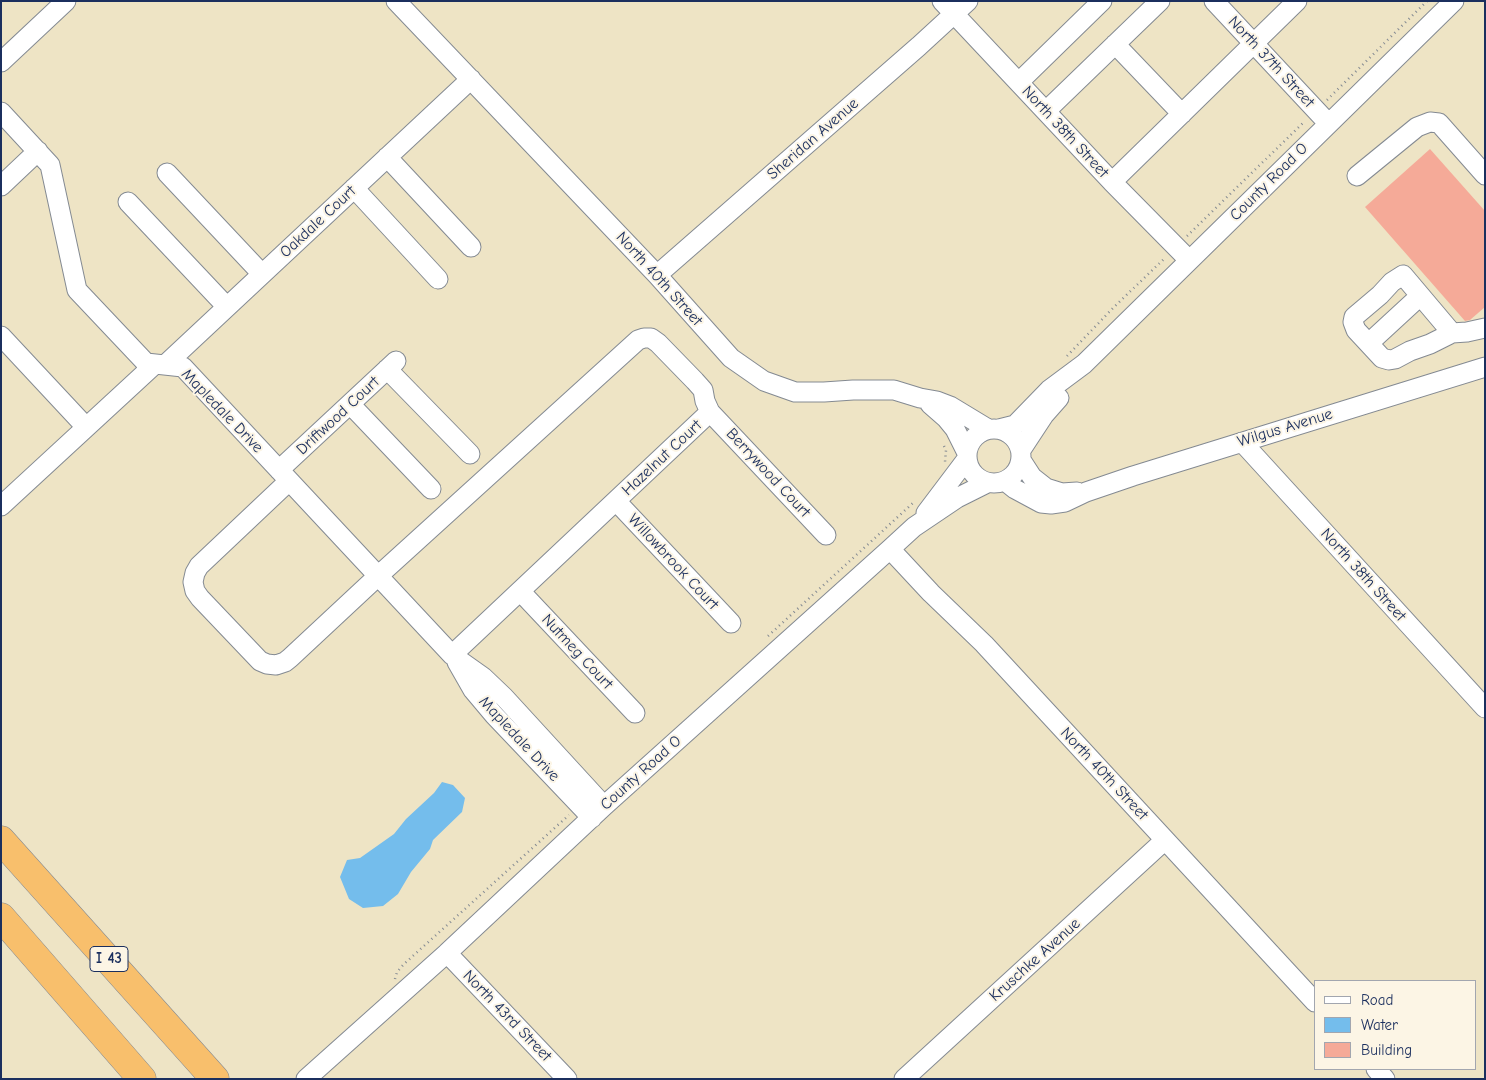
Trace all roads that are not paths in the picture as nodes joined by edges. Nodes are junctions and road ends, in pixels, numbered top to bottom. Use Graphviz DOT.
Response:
graph roads {
  1 [pos="66,1"];
  2 [pos="396,1"];
  3 [pos="1102,1"];
  4 [pos="1160,1"];
  5 [pos="1214,1"];
  6 [pos="1297,1"];
  7 [pos="1454,1"];
  8 [pos="955,6"];
  9 [pos="1116,44"];
  10 [pos="1254,44"];
  11 [pos="1,62"];
  12 [pos="470,79"];
  13 [pos="1019,82"];
  14 [pos="1046,111"];
  15 [pos="1,112"];
  16 [pos="1182,114"];
  17 [pos="1322,117"];
  18 [pos="38,152"];
  19 [pos="387,157"];
  20 [pos="167,173"];
  21 [pos="1485,175"];
  22 [pos="1357,176"];
  23 [pos="1112,182"];
  24 [pos="1,186"];
  25 [pos="354,188"];
  26 [pos="128,202"];
  27 [pos="471,247"];
  28 [pos="1183,254"];
  29 [pos="262,274"];
  30 [pos="657,275"];
  31 [pos="438,279"];
  32 [pos="1420,296"];
  33 [pos="227,308"];
  34 [pos="1485,328"];
  35 [pos="1452,333"];
  36 [pos="1,336"];
  37 [pos="1369,344"];
  38 [pos="1084,364"];
  39 [pos="160,365"];
  40 [pos="1485,367"];
  41 [pos="920,398"];
  42 [pos="350,404"];
  43 [pos="710,412"];
  44 [pos="86,427"];
  45 [pos="993,429"];
  46 [pos="1242,442"];
  47 [pos="470,454"];
  48 [pos="1021,455"];
  49 [pos="966,456"];
  50 [pos="284,476"];
  51 [pos="996,482"];
  52 [pos="431,489"];
  53 [pos="1086,492"];
  54 [pos="616,501"];
  55 [pos="1,506"];
  56 [pos="914,528"];
  57 [pos="826,535"];
  58 [pos="890,549"];
  59 [pos="378,576"];
  60 [pos="520,591"];
  61 [pos="731,623"];
  62 [pos="452,655"];
  63 [pos="1485,708"];
  64 [pos="635,713"];
  65 [pos="592,810"];
  66 [pos="1,840"];
  67 [pos="1165,840"];
  68 [pos="1,917"];
  69 [pos="447,953"];
  70 [pos="1314,1001"];
  71 [pos="142,1079"];
  72 [pos="216,1079"];
  73 [pos="306,1079"];
  74 [pos="567,1079"];
  75 [pos="904,1079"];
  1 -- 11 [label="street"];
  2 -- 12 [label="street, North 40th Street"];
  3 -- 13 [label="street"];
  4 -- 9 [label="street"];
  5 -- 10 [label="street, North 37th Street"];
  6 -- 10 [label="street"];
  7 -- 17 [label="street, County Road O"];
  8 -- 13 [label="street, North 38th Street"];
  8 -- 30 [label="street, Sheridan Avenue"];
  9 -- 14 [label="street"];
  9 -- 16 [label="street"];
  10 -- 16 [label="street"];
  10 -- 17 [label="street, North 37th Street"];
  12 -- 19 [label="street, Oakdale Court"];
  12 -- 30 [label="street, North 40th Street"];
  13 -- 14 [label="street, North 38th Street"];
  14 -- 23 [label="street, North 38th Street"];
  15 -- 18 [label="street, Mapledale Drive"];
  16 -- 23 [label="street"];
  17 -- 28 [label="street, County Road O"];
  18 -- 24 [label="street"];
  18 -- 39 [label="street, Mapledale Drive"];
  19 -- 25 [label="street, Oakdale Court"];
  19 -- 27 [label="street"];
  20 -- 29 [label="street"];
  21 -- 22 [label="street"];
  23 -- 28 [label="street, North 38th Street"];
  25 -- 29 [label="street, Oakdale Court"];
  25 -- 31 [label="street"];
  26 -- 33 [label="street"];
  28 -- 38 [label="street, County Road O"];
  29 -- 33 [label="street, Oakdale Court"];
  30 -- 41 [label="street, North 40th Street"];
  32 -- 35 [label="street"];
  32 -- 37 [label="street"];
  32 -- 37 [label="street"];
  33 -- 39 [label="street, Oakdale Court"];
  34 -- 35 [label="street"];
  35 -- 37 [label="street"];
  36 -- 44 [label="street"];
  38 -- 45 [label="street, County Road O"];
  38 -- 48 [label="street, County Road O"];
  39 -- 44 [label="street, Oakdale Court"];
  39 -- 50 [label="street, Mapledale Drive"];
  40 -- 46 [label="street, Wilgus Avenue"];
  41 -- 45 [label="street, North 40th Street"];
  41 -- 49 [label="street"];
  42 -- 47 [label="street, Driftwood Court"];
  42 -- 50 [label="street, Driftwood Court"];
  42 -- 52 [label="street"];
  43 -- 54 [label="street, Hazelnut Court"];
  43 -- 57 [label="street, Berrywood Court"];
  43 -- 59 [label="street, Hazelnut Court"];
  44 -- 55 [label="street, Oakdale Court"];
  45 -- 48 [label="street"];
  45 -- 49 [label="street"];
  46 -- 53 [label="street, Wilgus Avenue"];
  46 -- 63 [label="street, North 38th Street"];
  48 -- 51 [label="street"];
  48 -- 53 [label="street, Wilgus Avenue"];
  49 -- 51 [label="street"];
  49 -- 56 [label="street"];
  50 -- 59 [label="street, Mapledale Drive"];
  50 -- 59 [label="street, Driftwood Court"];
  51 -- 53 [label="street, Wilgus Avenue"];
  51 -- 56 [label="street, County Road O"];
  54 -- 60 [label="street, Hazelnut Court"];
  54 -- 61 [label="street, Willowbrook Court"];
  56 -- 58 [label="street, County Road O"];
  58 -- 65 [label="street, County Road O"];
  58 -- 67 [label="street, North 40th Street"];
  59 -- 62 [label="street, Mapledale Drive"];
  60 -- 62 [label="street, Hazelnut Court"];
  60 -- 64 [label="street, Nutmeg Court"];
  62 -- 65 [label="street, Mapledale Drive"];
  65 -- 69 [label="street, County Road O"];
  66 -- 72 [label="highway, I 43"];
  67 -- 70 [label="street, North 40th Street"];
  67 -- 75 [label="street, Kruschke Avenue"];
  68 -- 71 [label="highway"];
  69 -- 73 [label="street, County Road O"];
  69 -- 74 [label="street, North 43rd Street"];
}
